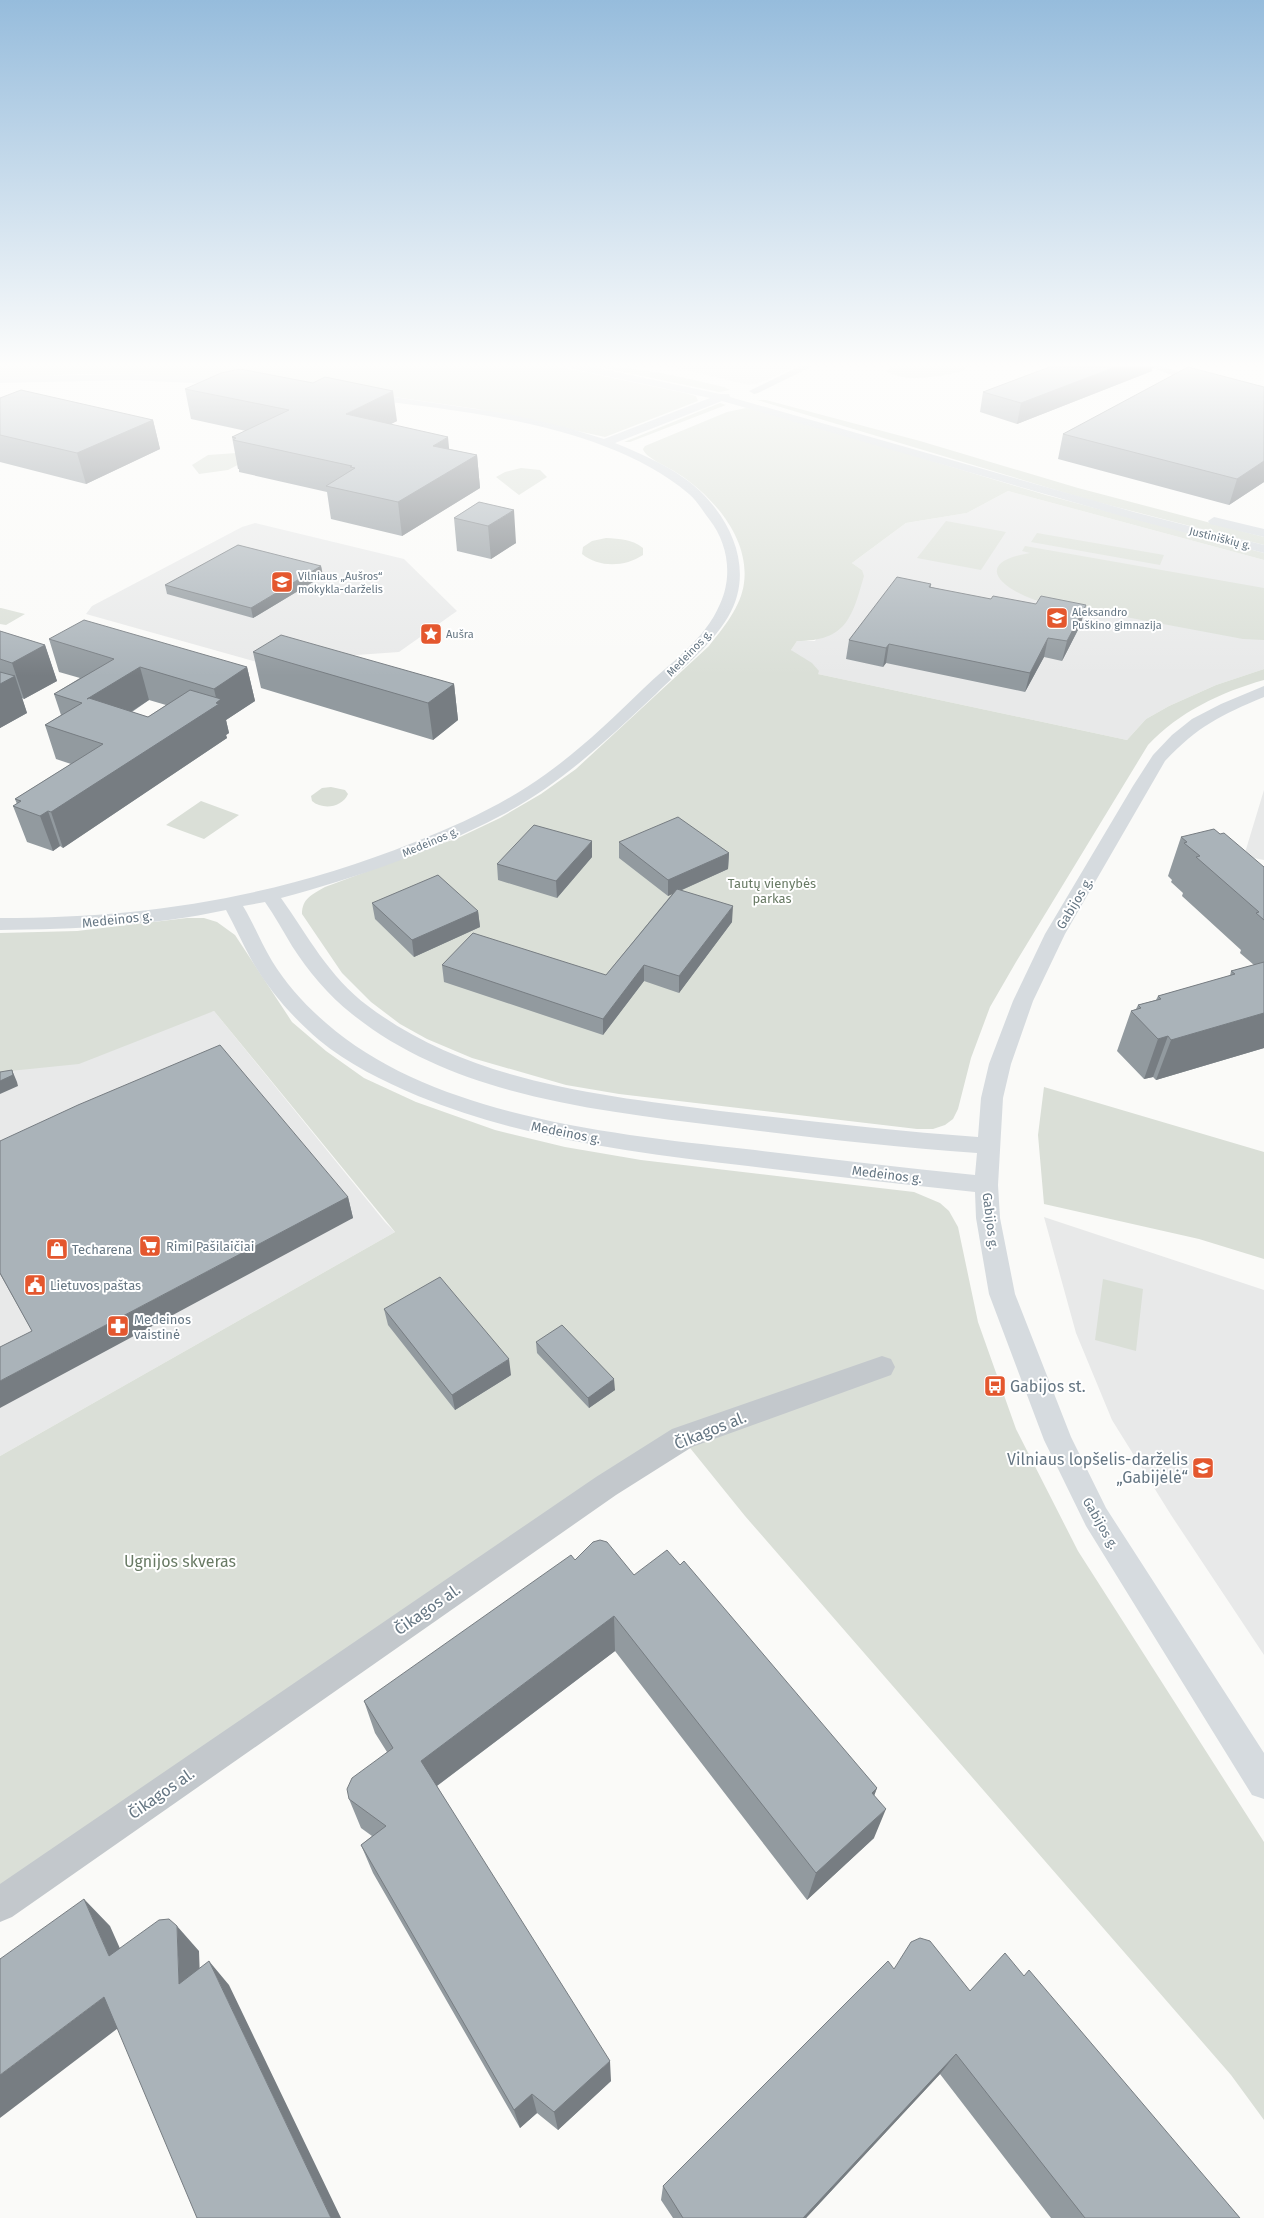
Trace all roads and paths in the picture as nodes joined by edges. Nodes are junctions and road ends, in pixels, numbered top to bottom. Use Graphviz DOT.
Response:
graph roads {
  1 [pos="660,470"];
  2 [pos="974,470"];
  3 [pos="1199,517"];
  4 [pos="1263,532"];
  5 [pos="1264,549"];
  6 [pos="1264,691"];
  7 [pos="270,896"];
  8 [pos="232,904"];
  9 [pos="0,924"];
  10 [pos="987,1146"];
  11 [pos="986,1185"];
  12 [pos="882,1367"];
  13 [pos="1264,1783"];
  14 [pos="0,1905"];
  1 -- 7 [label="street, Medeinos g."];
  2 -- 5 [label="street, Justiniškių g."];
  3 -- 4 [label="street, Justiniškių g."];
  6 -- 10 [label="street, Gabijos g."];
  7 -- 8 [label="street, Medeinos g."];
  7 -- 10 [label="street"];
  8 -- 9 [label="street, Medeinos g."];
  8 -- 11 [label="street, Medeinos g."];
  10 -- 11 [label="street, Gabijos g."];
  11 -- 13 [label="street, Gabijos g."];
  12 -- 14 [label="street, Čikagos al."];
}
